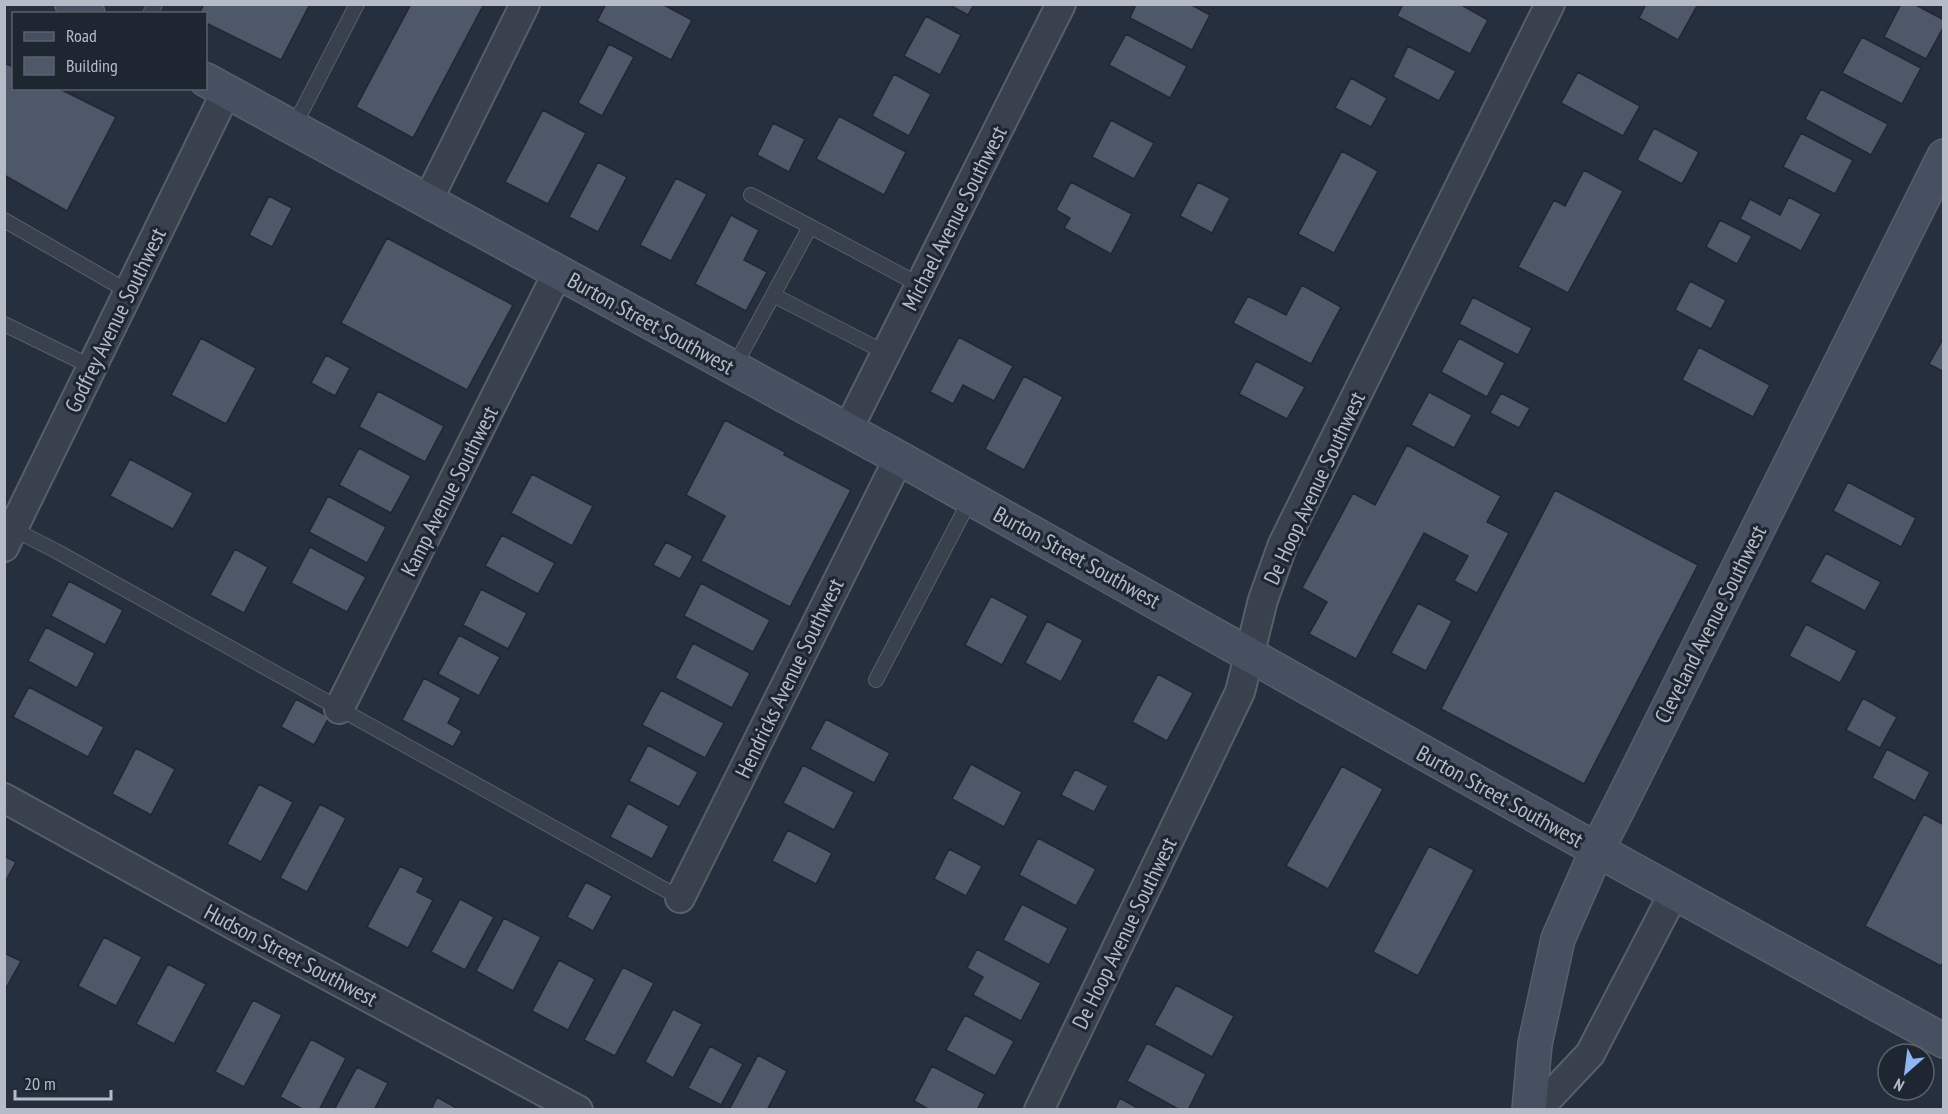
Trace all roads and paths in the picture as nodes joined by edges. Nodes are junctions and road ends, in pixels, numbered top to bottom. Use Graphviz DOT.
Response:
graph roads {
  1 [pos="72,4"];
  2 [pos="357,4"];
  3 [pos="525,4"];
  4 [pos="1061,4"];
  5 [pos="1550,4"];
  6 [pos="85,12"];
  7 [pos="216,86"];
  8 [pos="293,128"];
  9 [pos="1944,156"];
  10 [pos="751,195"];
  11 [pos="428,200"];
  12 [pos="4,220"];
  13 [pos="810,227"];
  14 [pos="558,272"];
  15 [pos="920,285"];
  16 [pos="129,292"];
  17 [pos="773,295"];
  18 [pos="4,324"];
  19 [pos="886,353"];
  20 [pos="92,367"];
  21 [pos="733,369"];
  22 [pos="847,431"];
  23 [pos="899,458"];
  24 [pos="971,498"];
  25 [pos="9,538"];
  26 [pos="1249,654"];
  27 [pos="876,680"];
  28 [pos="339,709"];
  29 [pos="4,798"];
  30 [pos="1597,850"];
  31 [pos="1674,893"];
  32 [pos="680,898"];
  33 [pos="1944,1041"];
  34 [pos="578,1110"];
  35 [pos="1039,1110"];
  36 [pos="1529,1110"];
  37 [pos="1537,1110"];
  1 -- 6 [label="main road"];
  2 -- 8 [label="lane"];
  3 -- 11 [label="street"];
  4 -- 15 [label="street, Michael Avenue Southwest"];
  5 -- 26 [label="street, De Hoop Avenue Southwest"];
  7 -- 8 [label="main road, Burton Street Southwest"];
  7 -- 16 [label="street, Godfrey Avenue Southwest"];
  8 -- 11 [label="main road, Burton Street Southwest"];
  9 -- 30 [label="main road, Cleveland Avenue Southwest"];
  10 -- 13 [label="lane"];
  11 -- 14 [label="main road, Burton Street Southwest"];
  12 -- 16 [label="lane"];
  13 -- 15 [label="lane"];
  13 -- 17 [label="lane"];
  14 -- 21 [label="main road, Burton Street Southwest"];
  14 -- 28 [label="street, Kamp Avenue Southwest"];
  15 -- 19 [label="street, Michael Avenue Southwest"];
  16 -- 20 [label="street, Godfrey Avenue Southwest"];
  17 -- 19 [label="lane"];
  17 -- 21 [label="lane"];
  18 -- 20 [label="lane"];
  19 -- 22 [label="street, Michael Avenue Southwest"];
  20 -- 25 [label="street, Godfrey Avenue Southwest"];
  21 -- 22 [label="main road, Burton Street Southwest"];
  22 -- 23 [label="main road, Burton Street Southwest"];
  23 -- 24 [label="main road, Burton Street Southwest"];
  23 -- 32 [label="street, Hendricks Avenue Southwest"];
  24 -- 26 [label="main road, Burton Street Southwest"];
  24 -- 27 [label="lane"];
  25 -- 28 [label="lane"];
  26 -- 30 [label="main road, Burton Street Southwest"];
  26 -- 35 [label="street, De Hoop Avenue Southwest"];
  28 -- 32 [label="lane"];
  29 -- 34 [label="street, Hudson Street Southwest"];
  30 -- 31 [label="main road, Burton Street Southwest"];
  30 -- 36 [label="main road, Cleveland Avenue Southwest"];
  31 -- 33 [label="main road, Burton Street Southwest"];
  31 -- 37 [label="street"];
}
